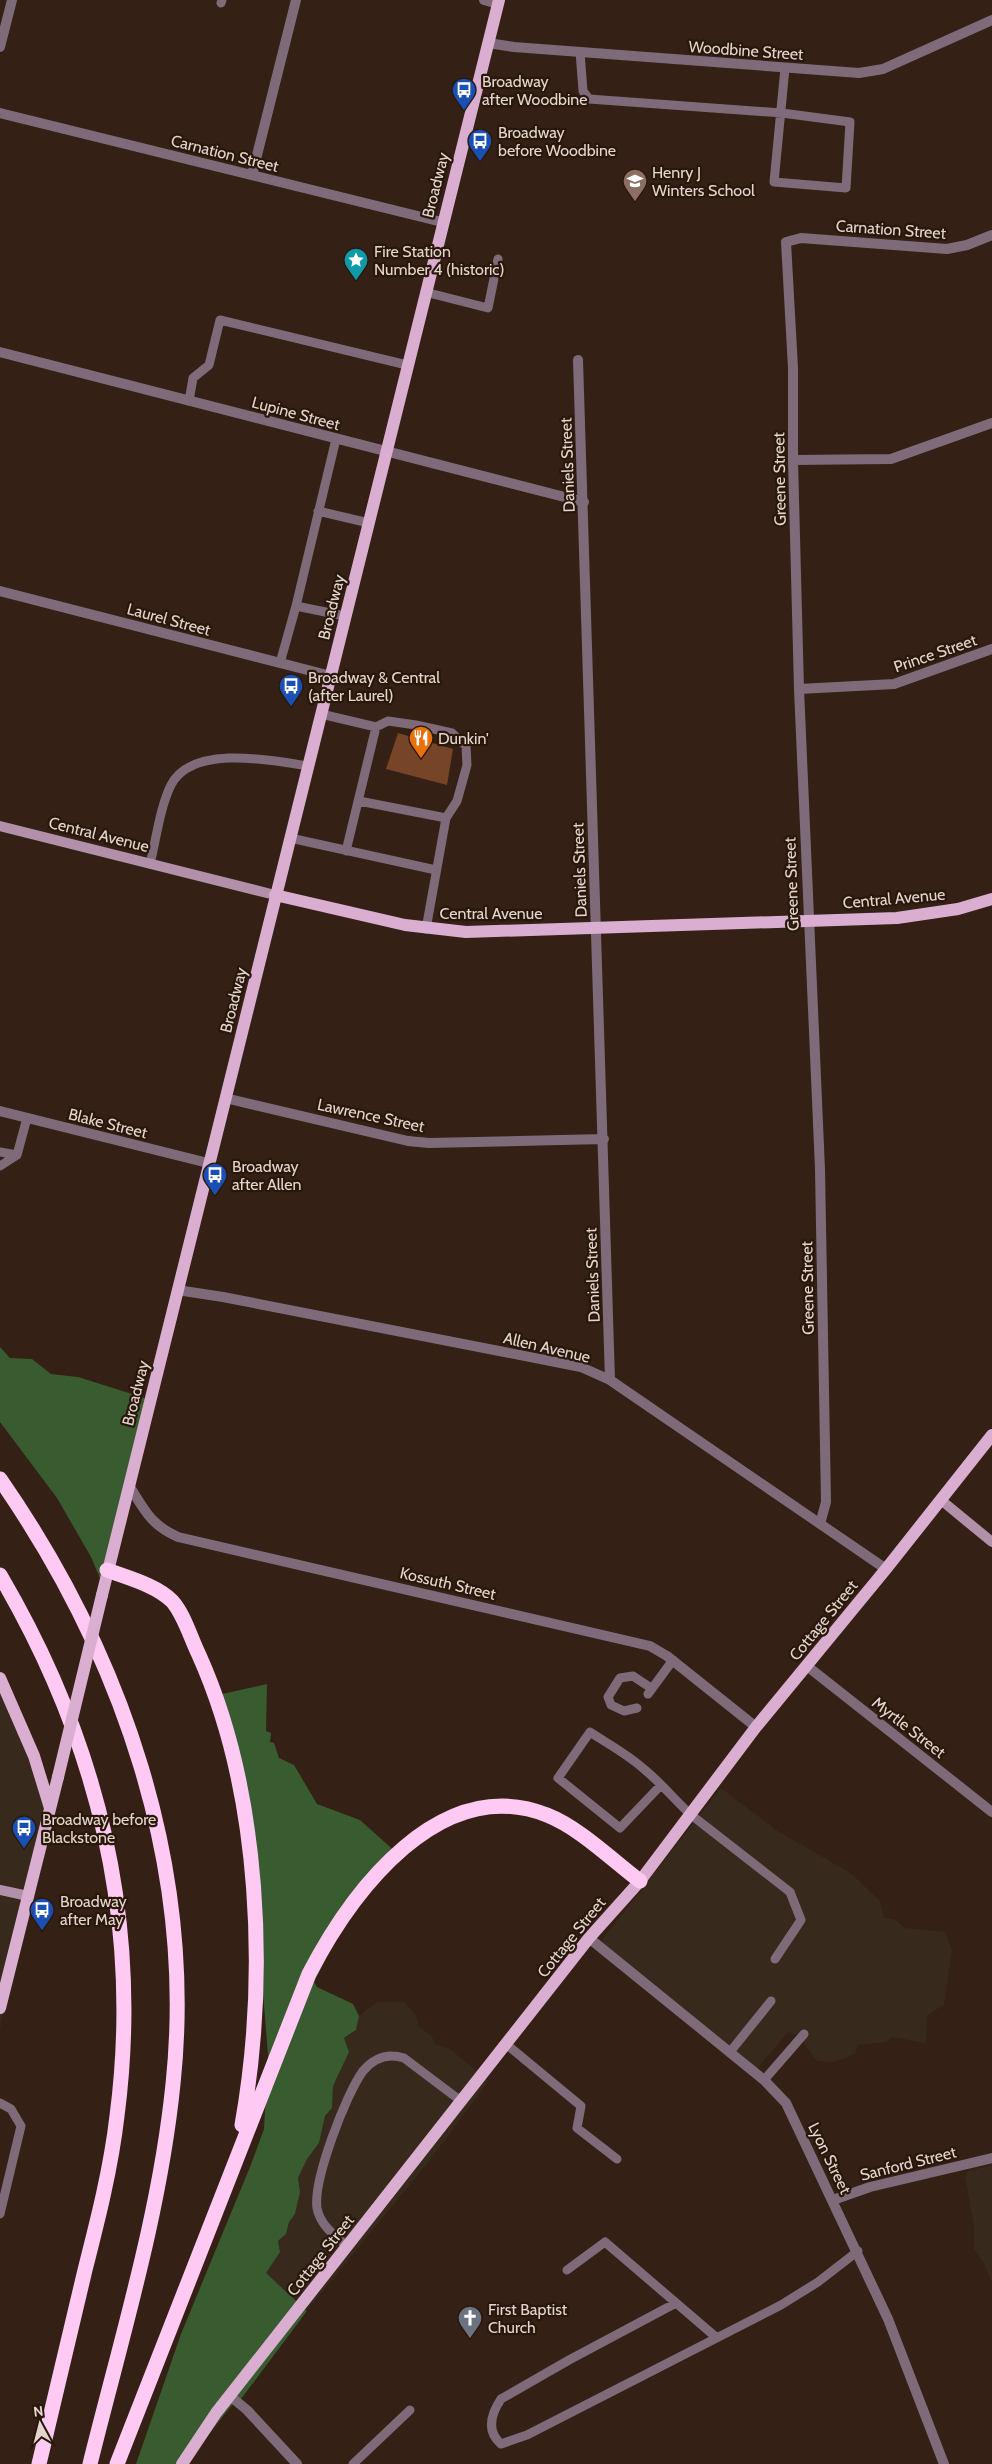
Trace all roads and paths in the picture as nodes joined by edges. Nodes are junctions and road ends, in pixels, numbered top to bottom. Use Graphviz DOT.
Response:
graph roads {
  1 [pos="12,0"];
  2 [pos="296,0"];
  3 [pos="484,0"];
  4 [pos="498,2"];
  5 [pos="992,20"];
  6 [pos="488,43"];
  7 [pos="0,47"];
  8 [pos="580,52"];
  9 [pos="785,68"];
  10 [pos="0,113"];
  11 [pos="782,113"];
  12 [pos="252,175"];
  13 [pos="442,222"];
  14 [pos="992,235"];
  15 [pos="786,242"];
  16 [pos="498,259"];
  17 [pos="425,292"];
  18 [pos="0,352"];
  19 [pos="578,360"];
  20 [pos="407,365"];
  21 [pos="189,401"];
  22 [pos="992,423"];
  23 [pos="336,439"];
  24 [pos="386,451"];
  25 [pos="792,460"];
  26 [pos="584,502"];
  27 [pos="318,511"];
  28 [pos="369,523"];
  29 [pos="0,590"];
  30 [pos="296,606"];
  31 [pos="346,616"];
  32 [pos="992,648"];
  33 [pos="280,663"];
  34 [pos="331,676"];
  35 [pos="799,689"];
  36 [pos="321,714"];
  37 [pos="376,726"];
  38 [pos="308,766"];
  39 [pos="359,801"];
  40 [pos="446,818"];
  41 [pos="0,826"];
  42 [pos="290,838"];
  43 [pos="346,850"];
  44 [pos="150,864"];
  45 [pos="436,870"];
  46 [pos="275,895"];
  47 [pos="992,899"];
  48 [pos="807,920"];
  49 [pos="596,927"];
  50 [pos="426,929"];
  51 [pos="225,1098"];
  52 [pos="0,1111"];
  53 [pos="27,1118"];
  54 [pos="604,1139"];
  55 [pos="0,1152"];
  56 [pos="17,1155"];
  57 [pos="208,1163"];
  58 [pos="0,1166"];
  59 [pos="177,1290"];
  60 [pos="610,1380"];
  61 [pos="992,1435"];
  62 [pos="0,1479"];
  63 [pos="130,1487"];
  64 [pos="941,1500"];
  65 [pos="820,1524"];
  66 [pos="992,1542"];
  67 [pos="886,1569"];
  68 [pos="107,1570"];
  69 [pos="0,1575"];
  70 [pos="673,1660"];
  71 [pos="806,1666"];
  72 [pos="0,1678"];
  73 [pos="637,1708"];
  74 [pos="756,1727"];
  75 [pos="661,1785"];
  76 [pos="50,1808"];
  77 [pos="992,1812"];
  78 [pos="690,1814"];
  79 [pos="640,1881"];
  80 [pos="0,1890"];
  81 [pos="28,1896"];
  82 [pos="589,1938"];
  83 [pos="775,1959"];
  84 [pos="771,2002"];
  85 [pos="0,2008"];
  86 [pos="804,2034"];
  87 [pos="506,2044"];
  88 [pos="730,2052"];
  89 [pos="764,2080"];
  90 [pos="461,2101"];
  91 [pos="0,2103"];
  92 [pos="992,2158"];
  93 [pos="617,2159"];
  94 [pos="234,2162"];
  95 [pos="833,2200"];
  96 [pos="0,2214"];
  97 [pos="347,2246"];
  98 [pos="858,2251"];
  99 [pos="567,2270"];
  100 [pos="676,2303"];
  101 [pos="717,2338"];
  102 [pos="230,2396"];
  103 [pos="410,2410"];
  104 [pos="39,2464"];
  105 [pos="90,2464"];
  106 [pos="116,2464"];
  107 [pos="182,2464"];
  108 [pos="297,2464"];
  109 [pos="353,2464"];
  110 [pos="944,2464"];
  1 -- 7 [label="street"];
  2 -- 12 [label="street"];
  3 -- 4 [label="street"];
  4 -- 6 [label="main road, Broadway"];
  5 -- 9 [label="street, Woodbine Street"];
  6 -- 8 [label="street, Woodbine Street"];
  6 -- 13 [label="main road, Broadway"];
  8 -- 9 [label="street, Woodbine Street"];
  8 -- 11 [label="lane"];
  9 -- 11 [label="lane"];
  10 -- 12 [label="street, Carnation Street"];
  11 -- 11 [label="lane"];
  12 -- 13 [label="street, Carnation Street"];
  13 -- 17 [label="main road, Broadway"];
  14 -- 15 [label="street, Carnation Street"];
  15 -- 25 [label="street, Greene Street"];
  16 -- 17 [label="lane"];
  17 -- 20 [label="main road, Broadway"];
  18 -- 21 [label="street, Lupine Street"];
  19 -- 26 [label="street, Daniels Street"];
  20 -- 21 [label="lane"];
  20 -- 24 [label="main road, Broadway"];
  21 -- 23 [label="street, Lupine Street"];
  22 -- 25 [label="street"];
  23 -- 24 [label="street, Lupine Street"];
  23 -- 27 [label="lane"];
  24 -- 26 [label="street, Lupine Street"];
  24 -- 28 [label="main road, Broadway"];
  25 -- 35 [label="street, Greene Street"];
  26 -- 49 [label="street, Daniels Street"];
  27 -- 28 [label="lane"];
  27 -- 30 [label="lane"];
  28 -- 31 [label="main road, Broadway"];
  29 -- 33 [label="street, Laurel Street"];
  30 -- 31 [label="lane"];
  30 -- 33 [label="lane"];
  31 -- 34 [label="main road, Broadway"];
  32 -- 35 [label="street, Prince Street"];
  33 -- 34 [label="street, Laurel Street"];
  34 -- 36 [label="main road, Broadway"];
  35 -- 48 [label="street, Greene Street"];
  36 -- 37 [label="lane"];
  36 -- 38 [label="main road, Broadway"];
  37 -- 39 [label="lane"];
  37 -- 40 [label="lane"];
  38 -- 42 [label="main road, Broadway"];
  38 -- 44 [label="lane"];
  39 -- 40 [label="lane"];
  39 -- 43 [label="lane"];
  40 -- 45 [label="lane"];
  41 -- 44 [label="main road, Central Avenue"];
  42 -- 43 [label="lane"];
  42 -- 46 [label="main road, Broadway"];
  43 -- 45 [label="lane"];
  44 -- 46 [label="main road, Central Avenue"];
  45 -- 50 [label="lane"];
  46 -- 50 [label="main road, Central Avenue"];
  46 -- 51 [label="main road, Broadway"];
  47 -- 48 [label="main road, Central Avenue"];
  48 -- 49 [label="main road, Central Avenue"];
  48 -- 65 [label="street, Greene Street"];
  49 -- 50 [label="main road, Central Avenue"];
  49 -- 54 [label="street, Daniels Street"];
  51 -- 54 [label="street, Lawrence Street"];
  51 -- 57 [label="main road, Broadway"];
  52 -- 53 [label="street, Blake Street"];
  53 -- 56 [label="lane"];
  53 -- 57 [label="street, Blake Street"];
  54 -- 60 [label="street, Daniels Street"];
  55 -- 56 [label="lane"];
  56 -- 58 [label="lane"];
  57 -- 59 [label="main road, Broadway"];
  59 -- 60 [label="street, Allen Avenue"];
  59 -- 63 [label="main road, Broadway"];
  60 -- 65 [label="street, Allen Avenue"];
  61 -- 64 [label="main road, Cottage Street"];
  62 -- 105 [label="highway"];
  63 -- 68 [label="main road, Broadway"];
  63 -- 70 [label="street, Kossuth Street"];
  64 -- 66 [label="main road"];
  64 -- 67 [label="main road, Cottage Street"];
  65 -- 67 [label="street, Allen Avenue"];
  67 -- 71 [label="main road, Cottage Street"];
  68 -- 76 [label="main road, Broadway, bridge"];
  68 -- 94 [label="highway"];
  69 -- 104 [label="highway"];
  70 -- 73 [label="lane"];
  70 -- 74 [label="street, Kossuth Street"];
  71 -- 74 [label="main road, Cottage Street"];
  71 -- 77 [label="street, Myrtle Street"];
  72 -- 76 [label="main road"];
  74 -- 78 [label="main road, Cottage Street"];
  75 -- 75 [label="lane"];
  75 -- 78 [label="lane"];
  76 -- 81 [label="main road, Broadway"];
  78 -- 79 [label="main road, Cottage Street"];
  78 -- 83 [label="lane"];
  79 -- 82 [label="main road, Cottage Street"];
  79 -- 94 [label="highway"];
  80 -- 81 [label="main road"];
  81 -- 85 [label="main road, Broadway"];
  82 -- 87 [label="main road, Cottage Street"];
  82 -- 88 [label="street, Lyon Street"];
  84 -- 88 [label="lane"];
  86 -- 89 [label="lane"];
  87 -- 90 [label="main road, Cottage Street"];
  87 -- 93 [label="lane"];
  88 -- 89 [label="street, Lyon Street"];
  89 -- 95 [label="street, Lyon Street"];
  90 -- 97 [label="main road, Cottage Street"];
  90 -- 97 [label="lane"];
  91 -- 96 [label="lane"];
  92 -- 95 [label="street, Sanford Street"];
  94 -- 106 [label="highway"];
  95 -- 98 [label="street, Lyon Street"];
  97 -- 102 [label="main road, Cottage Street"];
  98 -- 101 [label="lane"];
  98 -- 110 [label="street, Lyon Street"];
  99 -- 100 [label="lane"];
  100 -- 101 [label="lane"];
  100 -- 101 [label="lane"];
  102 -- 107 [label="main road, Cottage Street"];
  102 -- 108 [label="street"];
  103 -- 109 [label="lane"];
}
